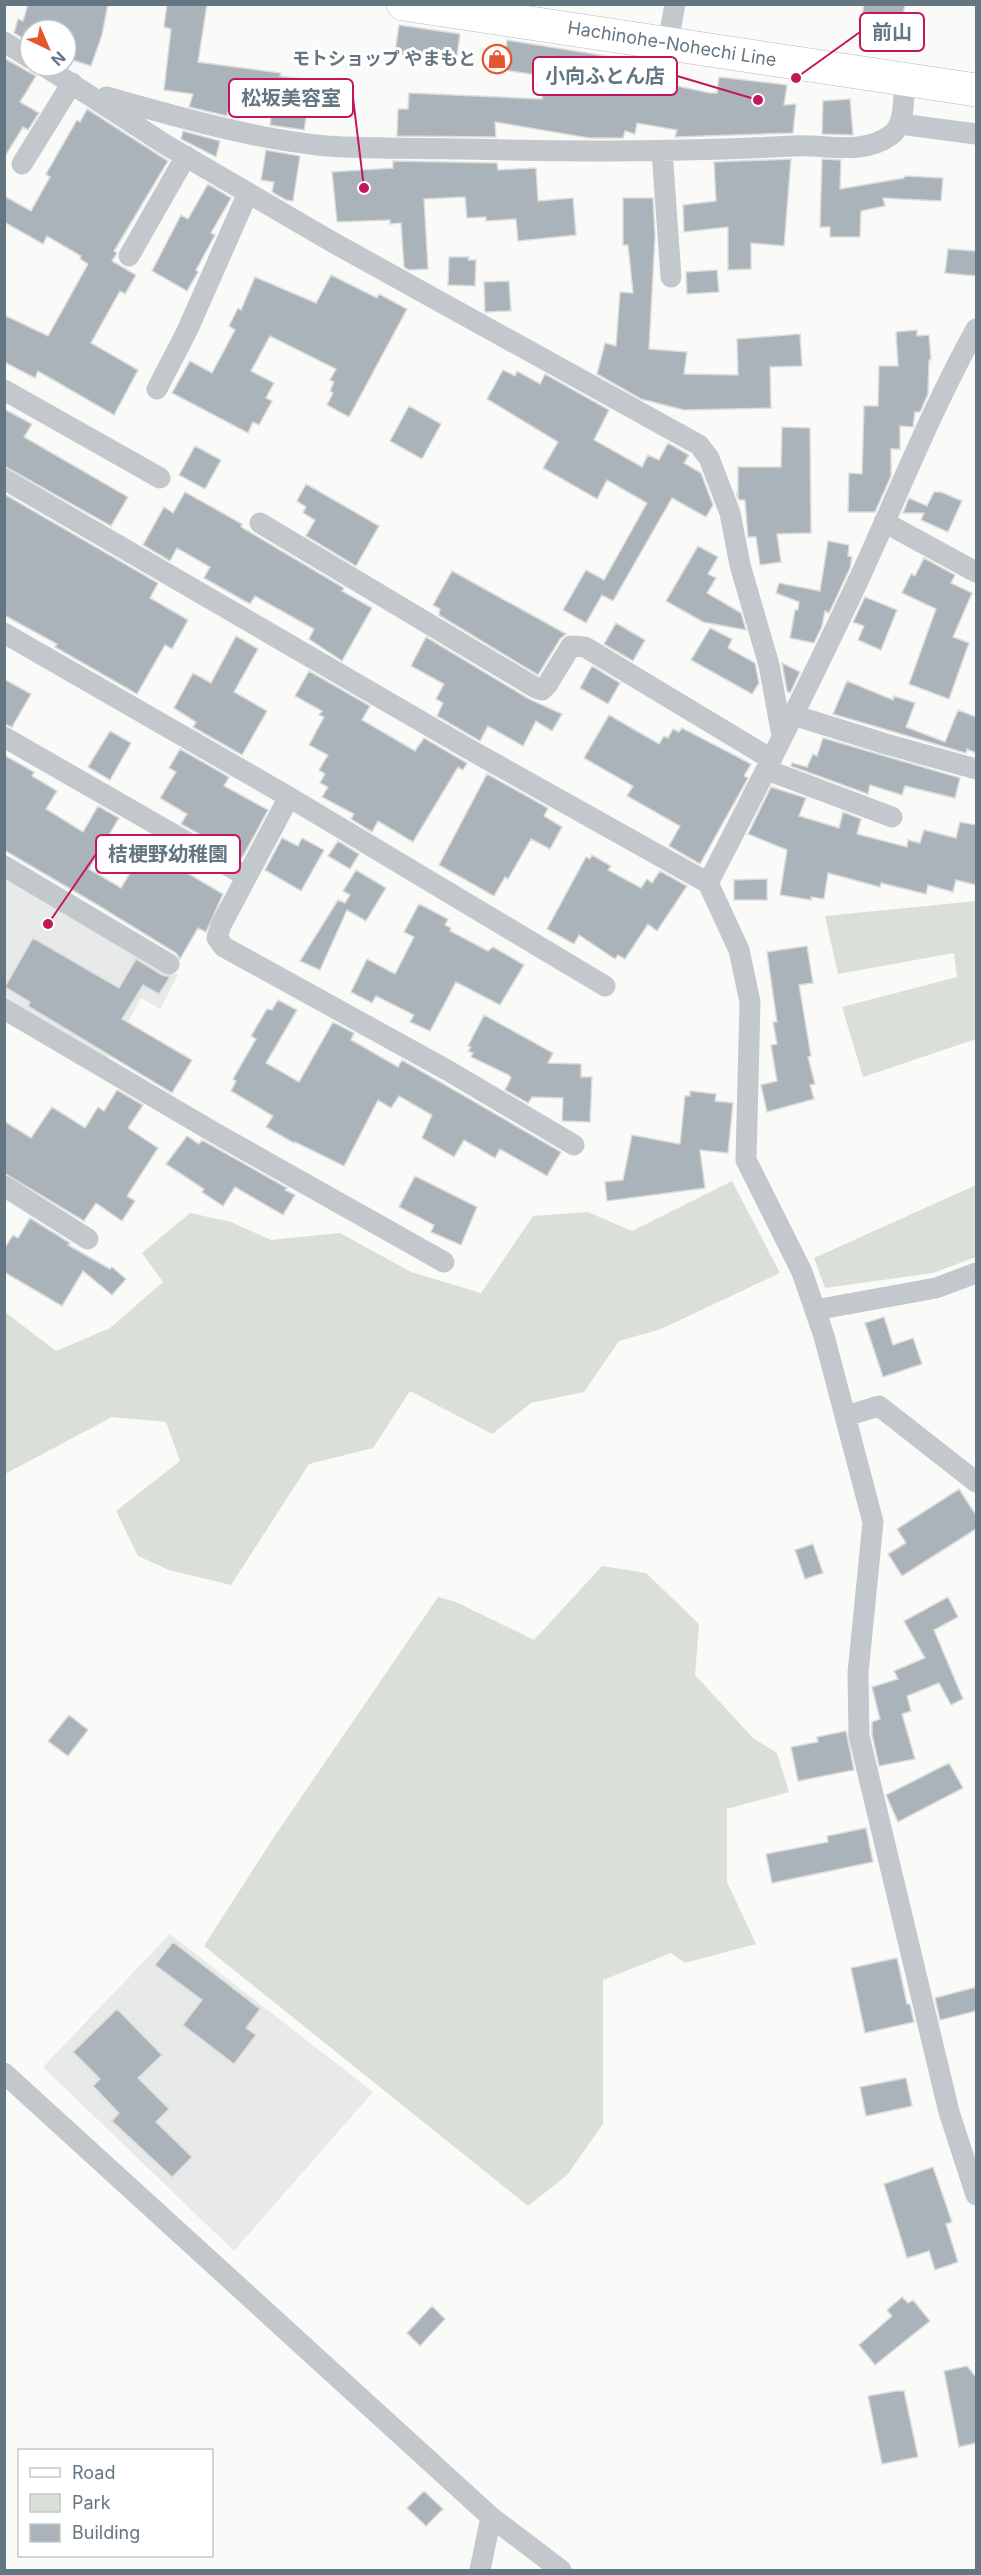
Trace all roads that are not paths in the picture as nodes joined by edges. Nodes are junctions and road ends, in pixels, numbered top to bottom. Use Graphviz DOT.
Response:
graph roads {
  1 [pos="403,4"];
  2 [pos="675,4"];
  3 [pos="4,42"];
  4 [pos="669,44"];
  5 [pos="18,51"];
  6 [pos="64,78"];
  7 [pos="905,80"];
  8 [pos="80,88"];
  9 [pos="976,90"];
  10 [pos="900,124"];
  11 [pos="976,134"];
  12 [pos="663,152"];
  13 [pos="186,156"];
  14 [pos="22,164"];
  15 [pos="248,193"];
  16 [pos="129,255"];
  17 [pos="671,277"];
  18 [pos="976,329"];
  19 [pos="157,389"];
  20 [pos="4,390"];
  21 [pos="160,478"];
  22 [pos="4,479"];
  23 [pos="884,522"];
  24 [pos="260,523"];
  25 [pos="976,572"];
  26 [pos="4,633"];
  27 [pos="793,715"];
  28 [pos="782,736"];
  29 [pos="4,738"];
  30 [pos="769,765"];
  31 [pos="976,769"];
  32 [pos="289,797"];
  33 [pos="892,817"];
  34 [pos="4,866"];
  35 [pos="246,876"];
  36 [pos="708,883"];
  37 [pos="169,964"];
  38 [pos="605,986"];
  39 [pos="4,1009"];
  40 [pos="574,1145"];
  41 [pos="4,1186"];
  42 [pos="88,1239"];
  43 [pos="444,1262"];
  44 [pos="976,1273"];
  45 [pos="815,1310"];
  46 [pos="846,1416"];
  47 [pos="976,1482"];
  48 [pos="4,2073"];
  49 [pos="976,2195"];
  50 [pos="491,2517"];
  51 [pos="480,2571"];
  52 [pos="561,2571"];
  1 -- 4 [label="main road, Hachinohe-Nohechi Line"];
  2 -- 4 [label="street"];
  3 -- 5 [label="street"];
  4 -- 7 [label="main road, Hachinohe-Nohechi Line"];
  6 -- 8 [label="street"];
  7 -- 9 [label="main road, Hachinohe-Nohechi Line"];
  7 -- 10 [label="street"];
  8 -- 12 [label="street"];
  8 -- 13 [label="street"];
  8 -- 14 [label="street"];
  10 -- 11 [label="street"];
  10 -- 12 [label="street"];
  12 -- 17 [label="street"];
  13 -- 15 [label="street"];
  13 -- 16 [label="street"];
  15 -- 19 [label="street"];
  15 -- 28 [label="street"];
  18 -- 23 [label="street"];
  20 -- 21 [label="street"];
  22 -- 36 [label="street"];
  23 -- 25 [label="street"];
  23 -- 27 [label="street"];
  24 -- 30 [label="street"];
  26 -- 32 [label="street"];
  27 -- 28 [label="street"];
  27 -- 31 [label="street"];
  28 -- 30 [label="street"];
  29 -- 35 [label="street"];
  30 -- 33 [label="street"];
  30 -- 36 [label="street"];
  32 -- 35 [label="street"];
  32 -- 38 [label="street"];
  34 -- 37 [label="street"];
  35 -- 40 [label="street"];
  36 -- 45 [label="street"];
  39 -- 43 [label="street"];
  41 -- 42 [label="street"];
  44 -- 45 [label="street"];
  45 -- 46 [label="street"];
  46 -- 47 [label="street"];
  46 -- 49 [label="street"];
  48 -- 50 [label="street"];
  50 -- 51 [label="street"];
  50 -- 52 [label="street"];
}
